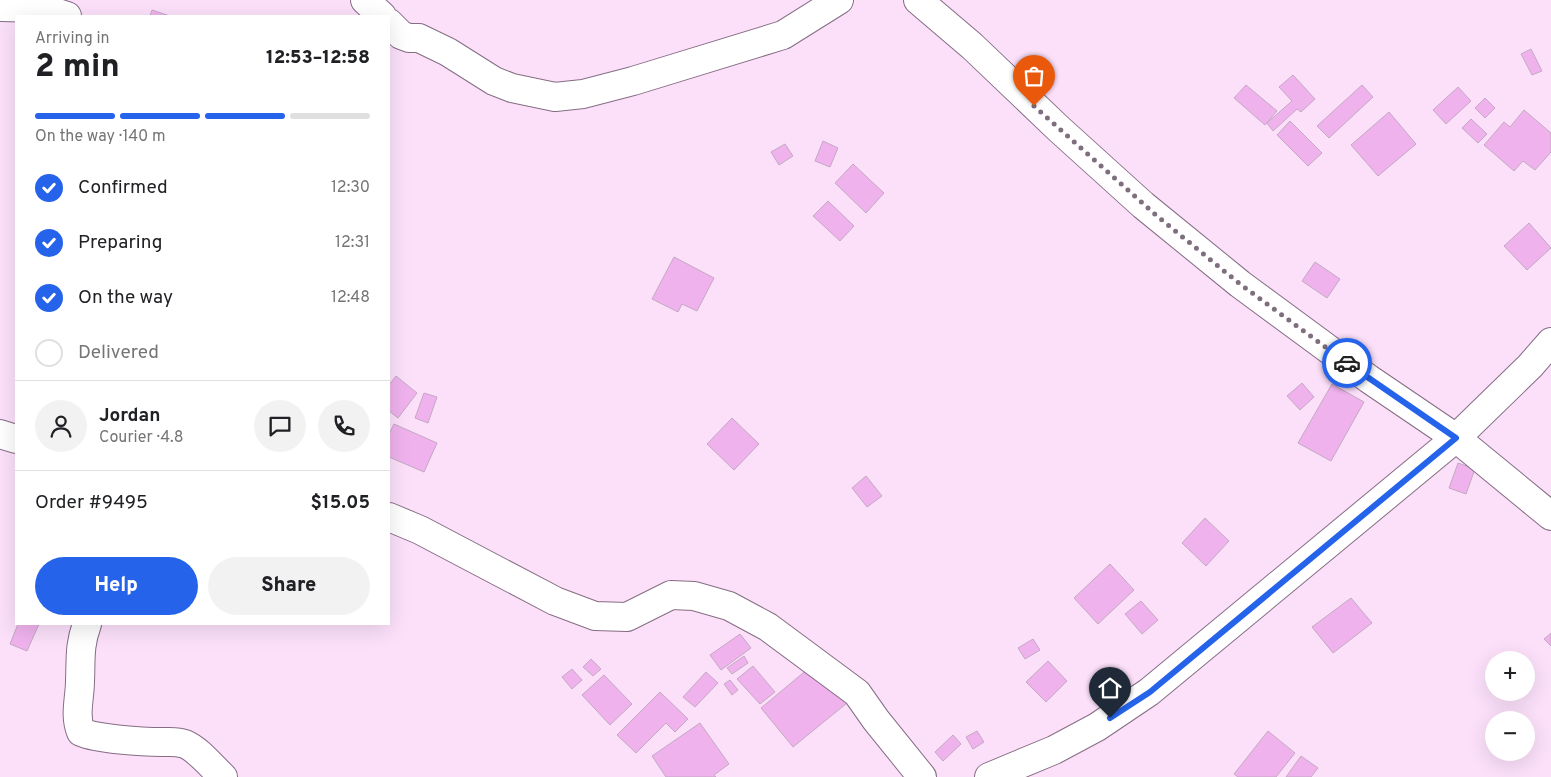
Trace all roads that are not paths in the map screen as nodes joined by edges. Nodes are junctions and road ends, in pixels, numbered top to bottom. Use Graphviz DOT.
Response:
graph roads {
  1 [pos="365,0"];
  2 [pos="839,0"];
  3 [pos="918,0"];
  4 [pos="0,7"];
  5 [pos="64,15"];
  6 [pos="381,15"];
  7 [pos="390,24"];
  8 [pos="1551,342"];
  9 [pos="0,434"];
  10 [pos="1456,438"];
  11 [pos="15,439"];
  12 [pos="1551,516"];
  13 [pos="390,517"];
  14 [pos="87,625"];
  15 [pos="223,777"];
  16 [pos="922,777"];
  17 [pos="989,777"];
  1 -- 6 [label="street"];
  2 -- 7 [label="street"];
  3 -- 10 [label="street"];
  4 -- 5 [label="street"];
  8 -- 10 [label="street"];
  9 -- 11 [label="street"];
  10 -- 12 [label="street"];
  10 -- 17 [label="street"];
  13 -- 16 [label="street"];
  14 -- 15 [label="street"];
}
